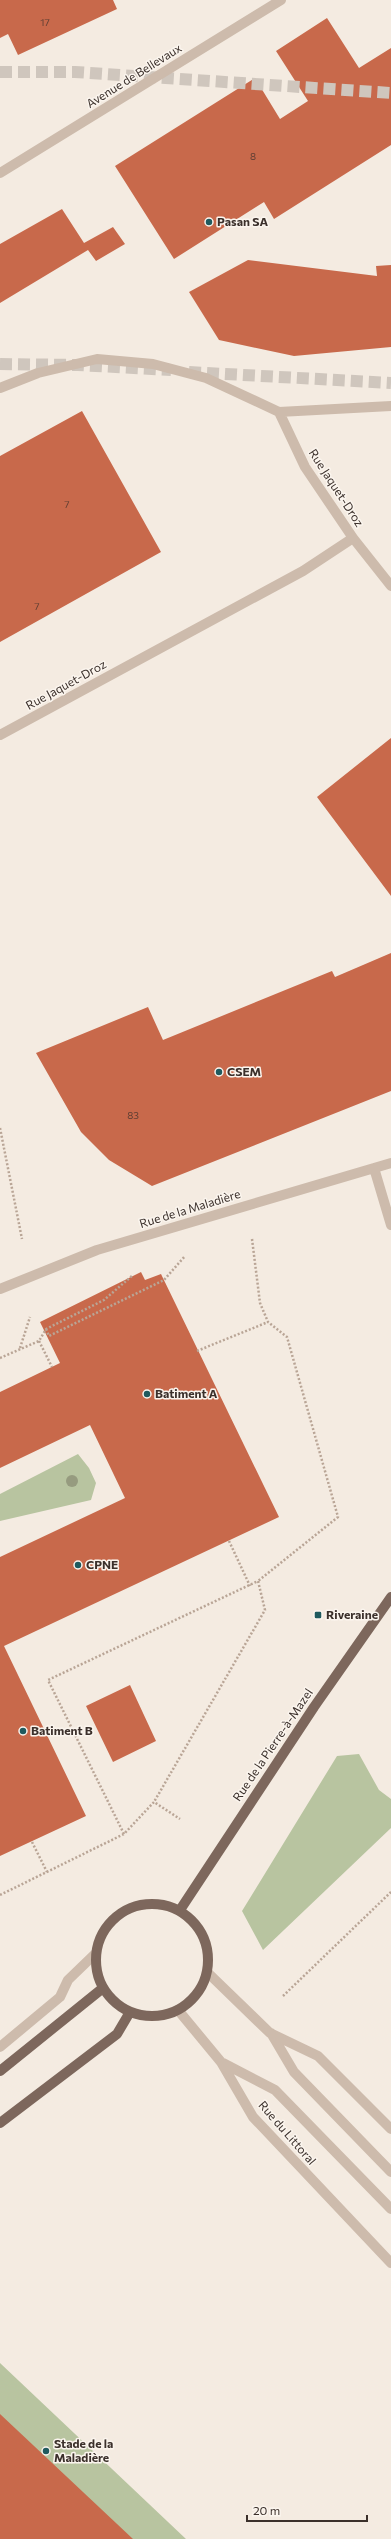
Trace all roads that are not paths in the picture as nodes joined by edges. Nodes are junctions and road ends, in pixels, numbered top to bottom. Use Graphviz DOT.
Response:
graph roads {
  1 [pos="281,0"];
  2 [pos="0,173"];
  3 [pos="0,388"];
  4 [pos="391,406"];
  5 [pos="279,412"];
  6 [pos="353,538"];
  7 [pos="391,586"];
  8 [pos="0,735"];
  9 [pos="391,1163"];
  10 [pos="374,1168"];
  11 [pos="391,1224"];
  12 [pos="0,1289"];
  13 [pos="391,1597"];
  14 [pos="180,1910"];
  15 [pos="96,1953"];
  16 [pos="208,1972"];
  17 [pos="103,1988"];
  18 [pos="178,2010"];
  19 [pos="130,2012"];
  20 [pos="270,2033"];
  21 [pos="2,2046"];
  22 [pos="221,2062"];
  23 [pos="0,2071"];
  24 [pos="1,2123"];
  25 [pos="391,2129"];
  26 [pos="391,2172"];
  27 [pos="391,2209"];
  28 [pos="391,2263"];
  1 -- 2 [label="street, Avenue de Bellevaux"];
  3 -- 5 [label="street"];
  4 -- 5 [label="street"];
  5 -- 6 [label="street, Rue Jaquet-Droz"];
  6 -- 7 [label="street, Rue Jaquet-Droz"];
  6 -- 8 [label="street, Rue Jaquet-Droz"];
  9 -- 10 [label="street, Rue de la Maladière"];
  10 -- 11 [label="street"];
  10 -- 12 [label="street, Rue de la Maladière"];
  13 -- 14 [label="main road, Rue de la Pierre-à-Mazel"];
  14 -- 15 [label="main road"];
  14 -- 16 [label="main road"];
  15 -- 17 [label="main road"];
  15 -- 21 [label="street"];
  16 -- 18 [label="main road"];
  16 -- 20 [label="street"];
  17 -- 19 [label="main road"];
  17 -- 23 [label="main road"];
  18 -- 19 [label="main road"];
  18 -- 22 [label="street, Rue du Littoral"];
  19 -- 24 [label="main road"];
  20 -- 25 [label="street"];
  20 -- 26 [label="street"];
  22 -- 27 [label="street"];
  22 -- 28 [label="street, Rue du Littoral"];
}
